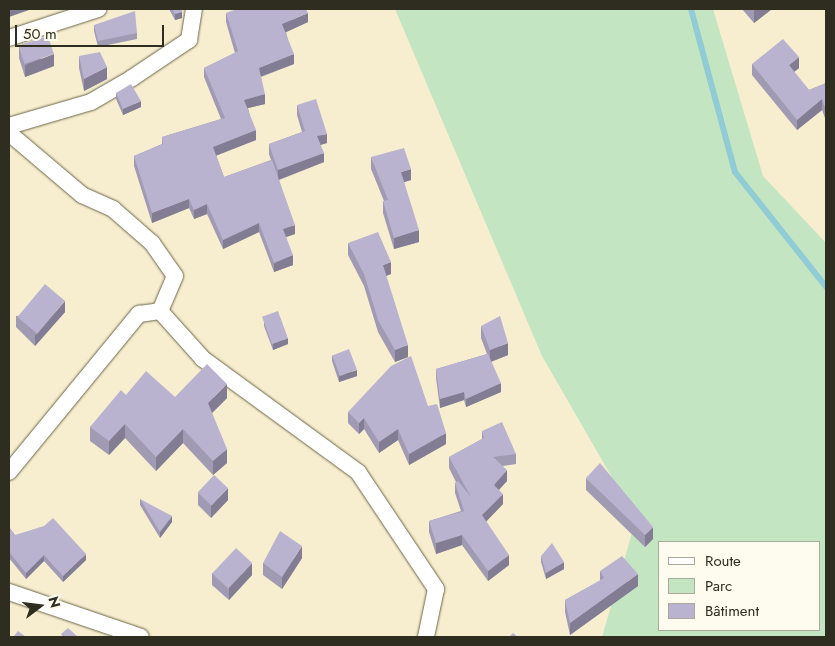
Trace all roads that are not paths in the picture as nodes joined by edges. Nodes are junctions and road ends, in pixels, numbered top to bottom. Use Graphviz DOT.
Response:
graph roads {
  1 [pos="98,9"];
  2 [pos="194,9"];
  3 [pos="9,38"];
  4 [pos="9,126"];
  5 [pos="9,133"];
  6 [pos="160,311"];
  7 [pos="9,472"];
  8 [pos="11,594"];
  9 [pos="141,637"];
  10 [pos="426,637"];
  1 -- 3 [label="street"];
  2 -- 4 [label="street"];
  5 -- 6 [label="street"];
  6 -- 7 [label="street"];
  6 -- 10 [label="street"];
  8 -- 9 [label="street"];
}
